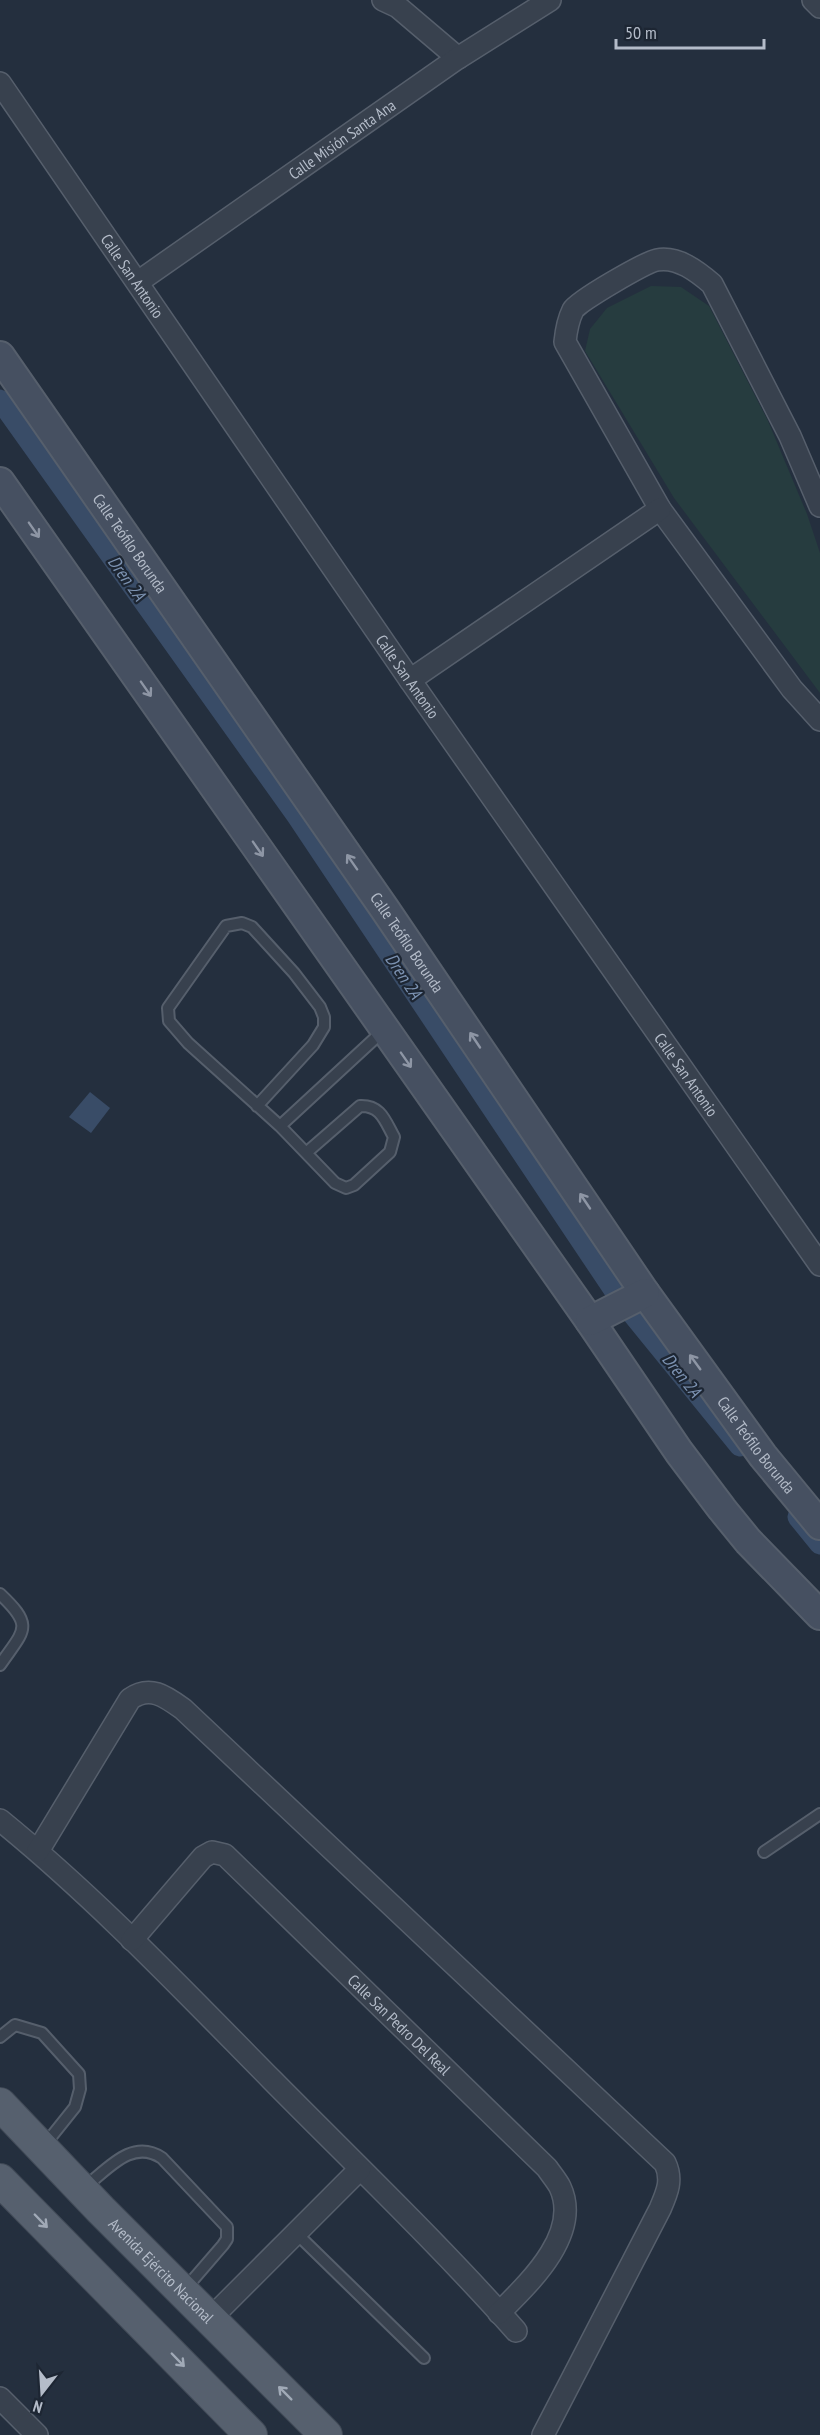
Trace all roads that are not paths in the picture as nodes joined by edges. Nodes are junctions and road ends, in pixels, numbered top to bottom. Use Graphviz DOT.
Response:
graph roads {
  1 [pos="383,0"];
  2 [pos="550,0"];
  3 [pos="813,0"];
  4 [pos="820,7"];
  5 [pos="458,58"];
  6 [pos="0,83"];
  7 [pos="138,282"];
  8 [pos="0,356"];
  9 [pos="0,482"];
  10 [pos="820,506"];
  11 [pos="660,509"];
  12 [pos="410,680"];
  13 [pos="820,720"];
  14 [pos="385,1030"];
  15 [pos="257,1106"];
  16 [pos="280,1126"];
  17 [pos="306,1153"];
  18 [pos="820,1265"];
  19 [pos="640,1295"];
  20 [pos="596,1318"];
  21 [pos="820,1525"];
  22 [pos="0,1594"];
  23 [pos="820,1616"];
  24 [pos="0,1665"];
  25 [pos="820,1814"];
  26 [pos="0,1820"];
  27 [pos="38,1851"];
  28 [pos="764,1852"];
  29 [pos="132,1940"];
  30 [pos="0,2037"];
  31 [pos="0,2104"];
  32 [pos="41,2150"];
  33 [pos="360,2169"];
  34 [pos="0,2180"];
  35 [pos="81,2190"];
  36 [pos="296,2234"];
  37 [pos="182,2291"];
  38 [pos="499,2313"];
  39 [pos="210,2319"];
  40 [pos="516,2331"];
  41 [pos="424,2358"];
  42 [pos="0,2398"];
  43 [pos="37,2435"];
  44 [pos="251,2435"];
  45 [pos="326,2435"];
  46 [pos="543,2435"];
  1 -- 5 [label="street"];
  2 -- 5 [label="street, Calle Misión Santa Ana"];
  3 -- 4 [label="street"];
  5 -- 7 [label="street, Calle Misión Santa Ana"];
  6 -- 7 [label="street, Calle San Antonio"];
  7 -- 12 [label="street, Calle San Antonio"];
  19 -- 8 [label="main road, Calle Teófilo Borunda, one-way"];
  9 -- 14 [label="main road, one-way"];
  10 -- 11 [label="street"];
  11 -- 12 [label="street"];
  11 -- 13 [label="street"];
  12 -- 18 [label="street, Calle San Antonio"];
  14 -- 16 [label="lane"];
  14 -- 20 [label="main road, one-way"];
  15 -- 15 [label="lane"];
  15 -- 16 [label="lane"];
  16 -- 17 [label="lane"];
  17 -- 17 [label="lane"];
  19 -- 20 [label="main road"];
  21 -- 19 [label="main road, Calle Teófilo Borunda, one-way"];
  20 -- 23 [label="main road"];
  22 -- 24 [label="lane"];
  25 -- 28 [label="lane"];
  26 -- 27 [label="street"];
  27 -- 29 [label="street"];
  27 -- 46 [label="street"];
  29 -- 33 [label="street"];
  29 -- 38 [label="street, Calle San Pedro Del Real"];
  30 -- 32 [label="lane"];
  31 -- 32 [label="main road, Avenida Ejército Nacional"];
  32 -- 35 [label="main road, Avenida Ejército Nacional"];
  33 -- 36 [label="street"];
  33 -- 38 [label="street"];
  34 -- 44 [label="main road, one-way"];
  35 -- 37 [label="main road, Avenida Ejército Nacional"];
  35 -- 37 [label="lane"];
  36 -- 39 [label="street"];
  36 -- 41 [label="lane"];
  37 -- 39 [label="main road, Avenida Ejército Nacional"];
  38 -- 40 [label="street"];
  45 -- 39 [label="main road, Avenida Ejército Nacional, one-way"];
  42 -- 43 [label="street"];
}
